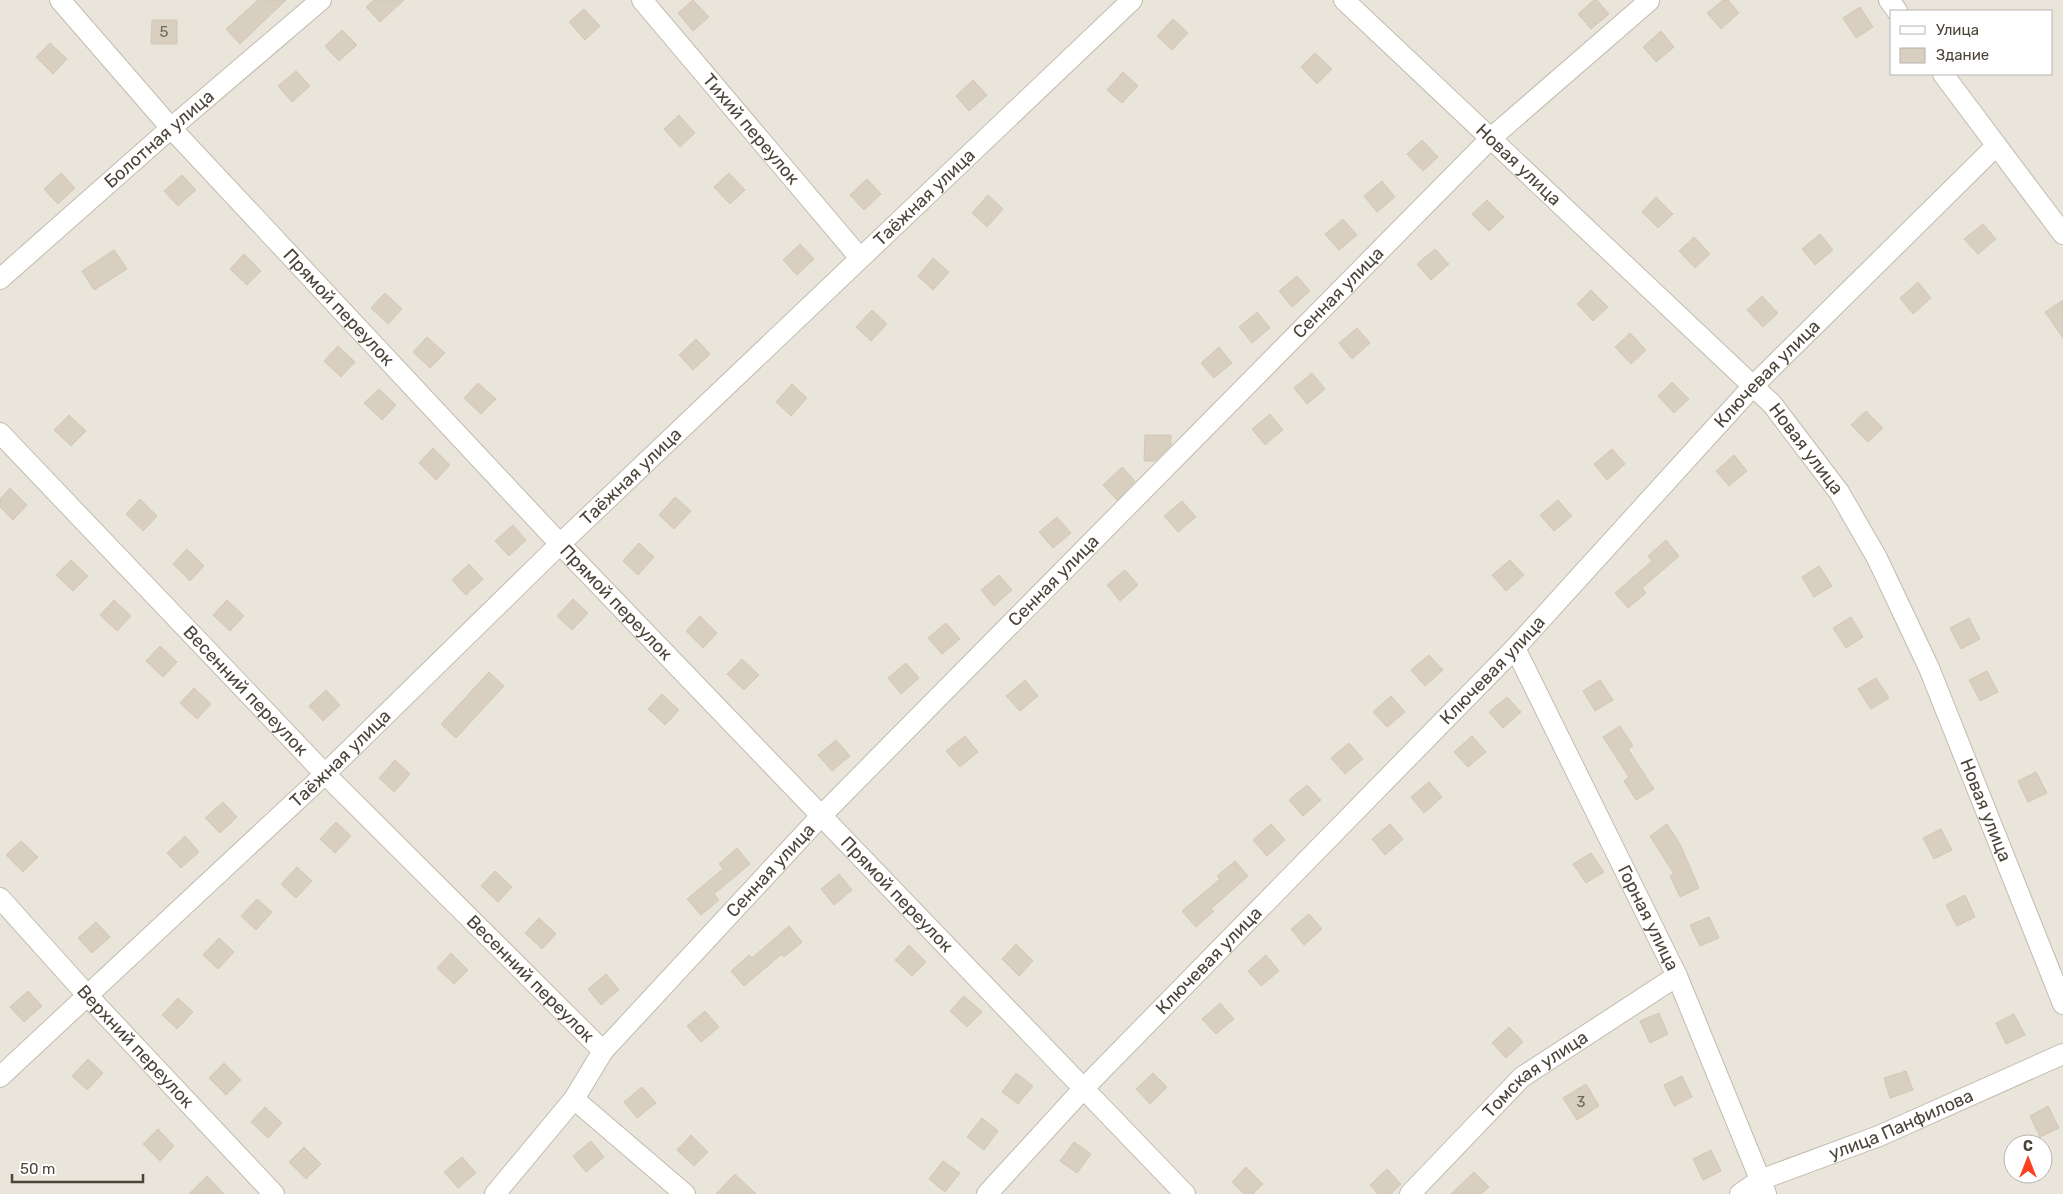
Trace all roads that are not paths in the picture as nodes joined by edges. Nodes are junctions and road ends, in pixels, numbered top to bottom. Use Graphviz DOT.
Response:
graph roads {
  1 [pos="60,0"];
  2 [pos="321,0"];
  3 [pos="642,0"];
  4 [pos="1132,0"];
  5 [pos="1344,0"];
  6 [pos="1649,1"];
  7 [pos="1944,75"];
  8 [pos="171,128"];
  9 [pos="1491,138"];
  10 [pos="1996,146"];
  11 [pos="2063,234"];
  12 [pos="860,258"];
  13 [pos="0,279"];
  14 [pos="1753,386"];
  15 [pos="0,433"];
  16 [pos="560,544"];
  17 [pos="1515,648"];
  18 [pos="325,774"];
  19 [pos="820,817"];
  20 [pos="0,898"];
  21 [pos="1677,976"];
  22 [pos="87,995"];
  23 [pos="2063,1004"];
  24 [pos="603,1051"];
  25 [pos="2063,1054"];
  26 [pos="0,1077"];
  27 [pos="1084,1088"];
  28 [pos="574,1099"];
  29 [pos="1763,1187"];
  30 [pos="274,1194"];
  31 [pos="495,1194"];
  32 [pos="685,1194"];
  33 [pos="986,1194"];
  34 [pos="1185,1194"];
  35 [pos="1410,1194"];
  36 [pos="1740,1194"];
  1 -- 8 [label="street, Прямой переулок"];
  2 -- 8 [label="street, Болотная улица"];
  3 -- 12 [label="street, Тихий переулок"];
  4 -- 12 [label="street, Таёжная улица"];
  5 -- 9 [label="street, Новая улица"];
  6 -- 9 [label="street, Сенная улица"];
  7 -- 10 [label="street"];
  8 -- 13 [label="street, Болотная улица"];
  8 -- 16 [label="street, Прямой переулок"];
  9 -- 14 [label="street, Новая улица"];
  9 -- 19 [label="street, Сенная улица"];
  10 -- 11 [label="street"];
  10 -- 14 [label="street, Ключевая улица"];
  12 -- 16 [label="street, Таёжная улица"];
  14 -- 17 [label="street, Ключевая улица"];
  14 -- 23 [label="street, Новая улица"];
  15 -- 18 [label="street, Весенний переулок"];
  16 -- 18 [label="street, Таёжная улица"];
  16 -- 19 [label="street, Прямой переулок"];
  17 -- 21 [label="street, Горная улица"];
  17 -- 27 [label="street, Ключевая улица"];
  18 -- 22 [label="street, Таёжная улица"];
  18 -- 24 [label="street, Весенний переулок"];
  19 -- 24 [label="street, Сенная улица"];
  19 -- 27 [label="street, Прямой переулок"];
  20 -- 22 [label="street, Верхний переулок"];
  21 -- 29 [label="street, Горная улица"];
  21 -- 35 [label="street, Томская улица"];
  22 -- 26 [label="street, Таёжная улица"];
  22 -- 30 [label="street, Верхний переулок"];
  24 -- 28 [label="street, Сенная улица"];
  25 -- 29 [label="street, улица Панфилова"];
  27 -- 33 [label="street, Ключевая улица"];
  27 -- 34 [label="street, Прямой переулок"];
  28 -- 31 [label="street, Сенная улица"];
  28 -- 32 [label="street"];
  29 -- 36 [label="street, улица Панфилова"];
}
